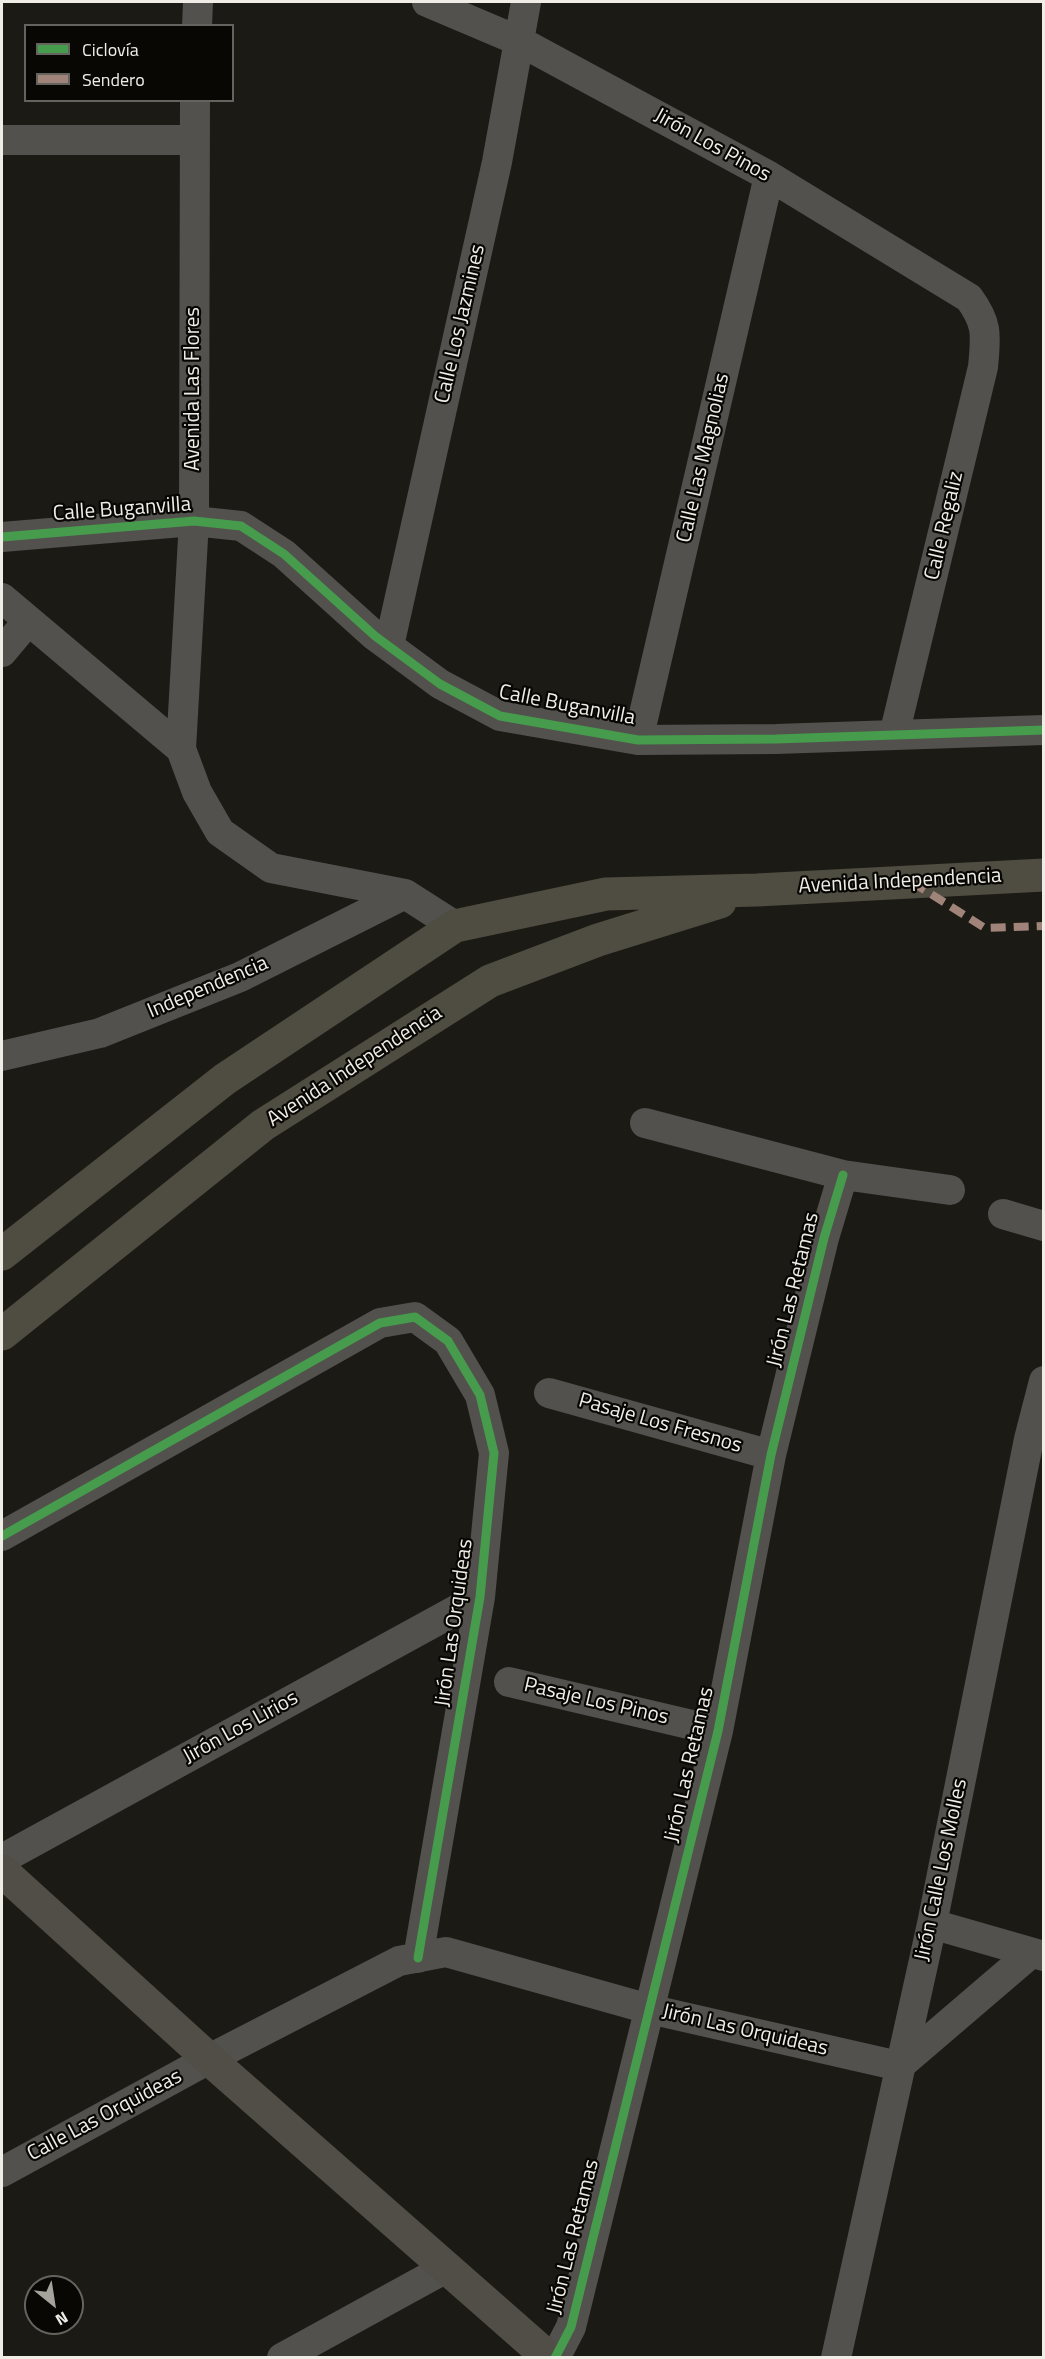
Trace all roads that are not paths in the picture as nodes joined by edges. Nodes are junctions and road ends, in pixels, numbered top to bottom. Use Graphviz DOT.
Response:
graph roads {
  1 [pos="198,2"];
  2 [pos="427,2"];
  3 [pos="526,2"];
  4 [pos="197,24"];
  5 [pos="519,40"];
  6 [pos="195,102"];
  7 [pos="2,140"];
  8 [pos="195,140"];
  9 [pos="769,177"];
  10 [pos="982,315"];
  11 [pos="194,521"];
  12 [pos="2,537"];
  13 [pos="2,598"];
  14 [pos="28,621"];
  15 [pos="390,646"];
  16 [pos="2,652"];
  17 [pos="1044,730"];
  18 [pos="894,735"];
  19 [pos="638,740"];
  20 [pos="181,749"];
  21 [pos="1044,874"];
  22 [pos="757,890"];
  23 [pos="405,894"];
  24 [pos="454,926"];
  25 [pos="2,1056"];
  26 [pos="645,1123"];
  27 [pos="843,1176"];
  28 [pos="950,1190"];
  29 [pos="1003,1214"];
  30 [pos="1044,1226"];
  31 [pos="2,1254"];
  32 [pos="2,1334"];
  33 [pos="1044,1381"];
  34 [pos="549,1393"];
  35 [pos="1036,1441"];
  36 [pos="771,1455"];
  37 [pos="2,1536"];
  38 [pos="480,1597"];
  39 [pos="508,1682"];
  40 [pos="718,1731"];
  41 [pos="2,1859"];
  42 [pos="2,1871"];
  43 [pos="932,1924"];
  44 [pos="1037,1955"];
  45 [pos="418,1958"];
  46 [pos="649,2009"];
  47 [pos="209,2060"];
  48 [pos="899,2066"];
  49 [pos="2,2172"];
  50 [pos="446,2268"];
  51 [pos="282,2358"];
  52 [pos="549,2358"];
  53 [pos="555,2358"];
  54 [pos="836,2358"];
  1 -- 4 [label="street"];
  2 -- 5 [label="street, Jirón Los Pinos"];
  3 -- 5 [label="street, Calle Los Jazmines"];
  5 -- 9 [label="street, Jirón Los Pinos"];
  5 -- 15 [label="street, Calle Los Jazmines"];
  6 -- 8 [label="street, Avenida Las Flores"];
  7 -- 8 [label="street"];
  8 -- 11 [label="street, Avenida Las Flores"];
  9 -- 10 [label="street, Jirón Los Pinos"];
  9 -- 19 [label="street, Calle Las Magnolias"];
  10 -- 18 [label="street, Calle Regaliz"];
  11 -- 12 [label="street, Calle Buganvilla"];
  11 -- 15 [label="street, Calle Buganvilla"];
  11 -- 20 [label="street, Avenida Las Flores"];
  13 -- 14 [label="street"];
  14 -- 16 [label="street"];
  14 -- 20 [label="street"];
  15 -- 19 [label="street, Calle Buganvilla"];
  17 -- 18 [label="street, Calle Buganvilla"];
  18 -- 19 [label="street, Calle Buganvilla"];
  20 -- 23 [label="street"];
  21 -- 22 [label="main road, Avenida Independencia"];
  22 -- 24 [label="main road, Avenida Independencia"];
  22 -- 32 [label="main road, Avenida Independencia"];
  23 -- 24 [label="street"];
  23 -- 25 [label="street, Independencia"];
  24 -- 31 [label="main road, Avenida Independencia"];
  26 -- 27 [label="street"];
  27 -- 28 [label="street"];
  27 -- 36 [label="street, Jirón Las Retamas"];
  29 -- 30 [label="street"];
  33 -- 35 [label="street, Jirón Calle Los Molles"];
  34 -- 36 [label="street, Pasaje Los Fresnos"];
  35 -- 43 [label="street, Jirón Calle Los Molles"];
  36 -- 40 [label="street, Jirón Las Retamas"];
  37 -- 38 [label="street, Jirón Las Orquideas"];
  38 -- 41 [label="street, Jirón Los Lirios"];
  38 -- 45 [label="street, Jirón Las Orquideas"];
  39 -- 40 [label="street, Pasaje Los Pinos"];
  40 -- 46 [label="street, Jirón Las Retamas"];
  42 -- 47 [label="street"];
  43 -- 44 [label="street"];
  43 -- 48 [label="street, Jirón Calle Los Molles"];
  44 -- 48 [label="street"];
  45 -- 46 [label="street, Jirón Las Orquideas"];
  45 -- 47 [label="street, Jirón Las Orquideas"];
  46 -- 48 [label="street, Jirón Las Orquideas"];
  46 -- 53 [label="street, Jirón Las Retamas"];
  47 -- 49 [label="street, Calle Las Orquideas"];
  47 -- 50 [label="street"];
  48 -- 54 [label="street, Jirón Calle Los Molles"];
  50 -- 51 [label="street"];
  50 -- 52 [label="street"];
}
